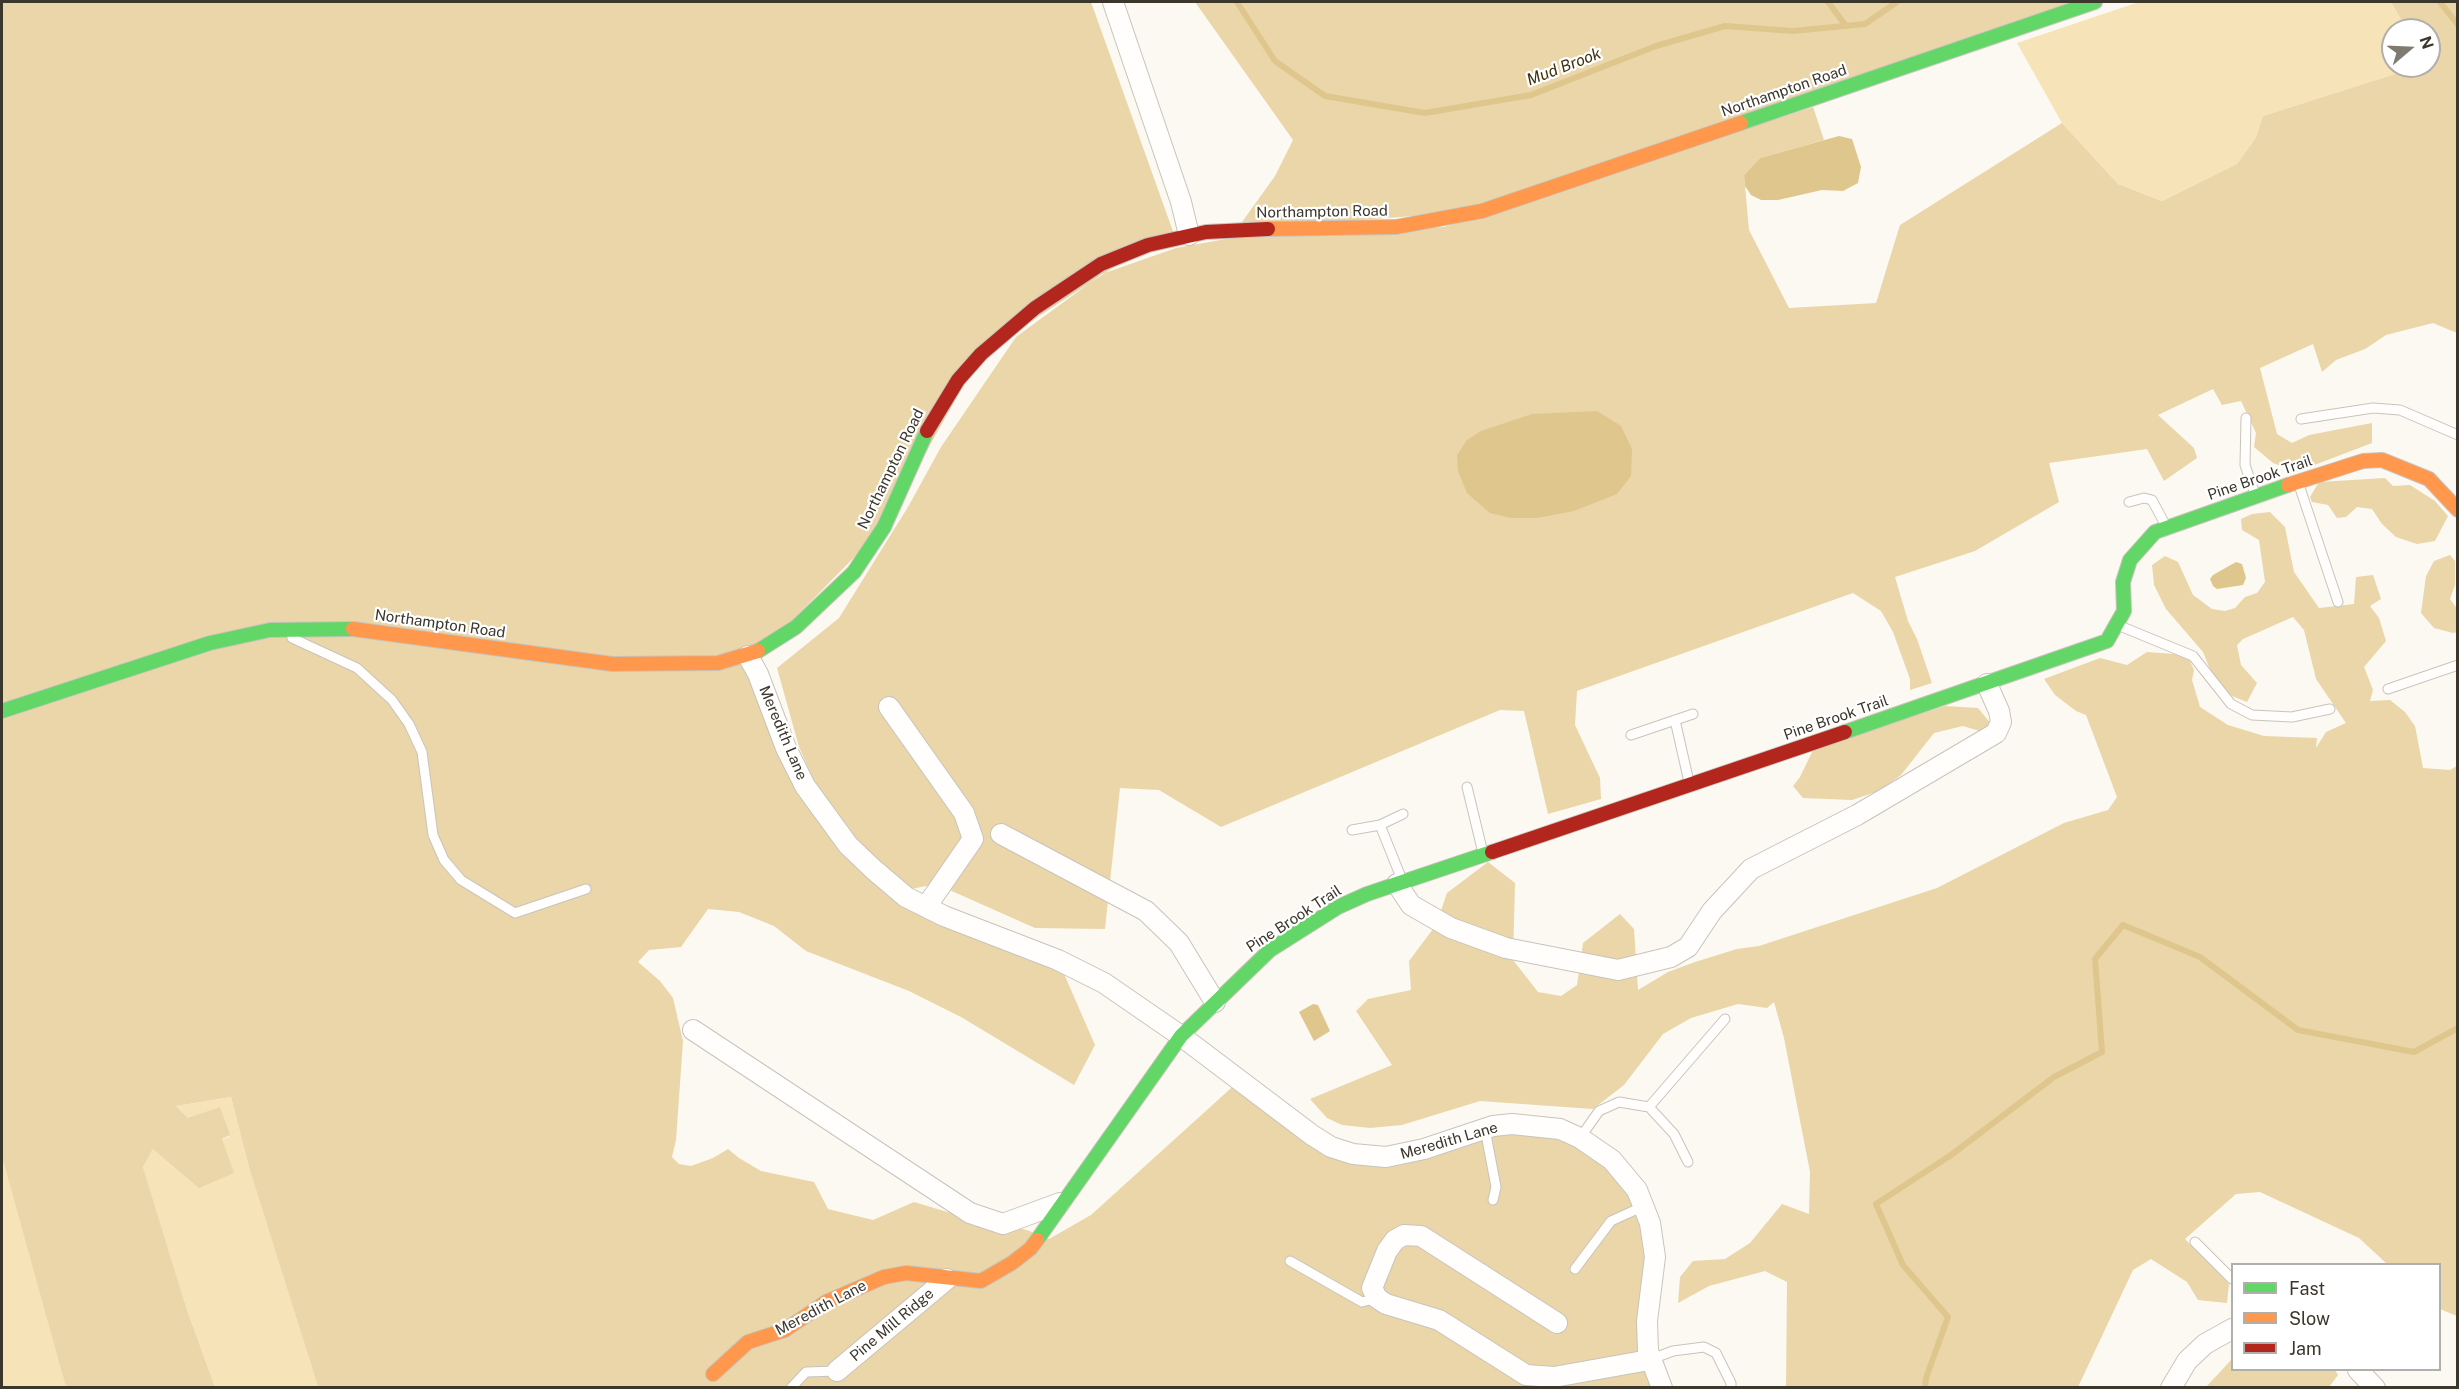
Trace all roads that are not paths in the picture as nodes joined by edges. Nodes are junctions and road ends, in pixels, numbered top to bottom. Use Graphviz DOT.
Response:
graph roads {
  1 [pos="1113,2"];
  2 [pos="2095,2"];
  3 [pos="1189,235"];
  4 [pos="2246,418"];
  5 [pos="2301,419"];
  6 [pos="2457,435"];
  7 [pos="2298,482"];
  8 [pos="2256,496"];
  9 [pos="2129,502"];
  10 [pos="2457,510"];
  11 [pos="2167,528"];
  12 [pos="2338,602"];
  13 [pos="2118,625"];
  14 [pos="270,630"];
  15 [pos="748,656"];
  16 [pos="2457,665"];
  17 [pos="1987,684"];
  18 [pos="2388,689"];
  19 [pos="889,707"];
  20 [pos="2330,709"];
  21 [pos="2,711"];
  22 [pos="1693,714"];
  23 [pos="1675,720"];
  24 [pos="1630,735"];
  25 [pos="1690,786"];
  26 [pos="1467,787"];
  27 [pos="1404,814"];
  28 [pos="1380,825"];
  29 [pos="1352,830"];
  30 [pos="1001,834"];
  31 [pos="1484,856"];
  32 [pos="1400,883"];
  33 [pos="586,889"];
  34 [pos="926,907"];
  35 [pos="1215,1002"];
  36 [pos="1725,1019"];
  37 [pos="693,1030"];
  38 [pos="1181,1035"];
  39 [pos="1649,1107"];
  40 [pos="1485,1129"];
  41 [pos="1580,1138"];
  42 [pos="1688,1162"];
  43 [pos="1493,1200"];
  44 [pos="1060,1203"];
  45 [pos="1644,1206"];
  46 [pos="2195,1242"];
  47 [pos="1290,1261"];
  48 [pos="1575,1269"];
  49 [pos="2231,1278"];
  50 [pos="947,1279"];
  51 [pos="1377,1298"];
  52 [pos="1557,1323"];
  53 [pos="2231,1330"];
  54 [pos="1650,1360"];
  55 [pos="837,1371"];
  56 [pos="2359,1371"];
  57 [pos="713,1374"];
  58 [pos="790,1388"];
  59 [pos="1662,1388"];
  60 [pos="1731,1388"];
  61 [pos="2171,1388"];
  62 [pos="2375,1388"];
  1 -- 3 [label="street"];
  2 -- 3 [label="street, Northampton Road"];
  3 -- 15 [label="street, Northampton Road"];
  4 -- 8 [label="lane"];
  5 -- 6 [label="lane"];
  7 -- 8 [label="street, Pine Brook Trail"];
  7 -- 10 [label="street, Pine Brook Trail"];
  7 -- 12 [label="lane"];
  8 -- 11 [label="street, Pine Brook Trail"];
  9 -- 11 [label="lane"];
  11 -- 13 [label="street, Pine Brook Trail"];
  13 -- 17 [label="street, Pine Brook Trail"];
  13 -- 20 [label="lane"];
  14 -- 15 [label="street, Northampton Road"];
  14 -- 21 [label="street, Northampton Road"];
  14 -- 33 [label="lane"];
  15 -- 34 [label="street, Meredith Lane"];
  16 -- 18 [label="lane"];
  17 -- 25 [label="street, Pine Brook Trail"];
  17 -- 32 [label="street"];
  19 -- 34 [label="street"];
  22 -- 23 [label="lane"];
  23 -- 24 [label="lane"];
  23 -- 25 [label="lane"];
  25 -- 31 [label="street, Pine Brook Trail"];
  26 -- 31 [label="lane"];
  27 -- 28 [label="lane"];
  28 -- 29 [label="lane"];
  28 -- 32 [label="lane"];
  30 -- 35 [label="street"];
  31 -- 32 [label="street, Pine Brook Trail"];
  32 -- 35 [label="street, Pine Brook Trail"];
  34 -- 38 [label="street, Meredith Lane"];
  35 -- 38 [label="street, Pine Brook Trail"];
  36 -- 39 [label="lane"];
  37 -- 44 [label="street"];
  38 -- 40 [label="street, Meredith Lane"];
  38 -- 44 [label="street, Meredith Lane"];
  39 -- 41 [label="lane"];
  39 -- 42 [label="lane"];
  40 -- 41 [label="street, Meredith Lane"];
  40 -- 43 [label="lane"];
  41 -- 45 [label="street, Meredith Lane"];
  44 -- 50 [label="street, Meredith Lane"];
  45 -- 48 [label="lane"];
  45 -- 54 [label="street, Meredith Lane"];
  46 -- 49 [label="lane"];
  47 -- 51 [label="lane"];
  50 -- 55 [label="street, Pine Mill Ridge"];
  50 -- 57 [label="street, Meredith Lane"];
  51 -- 52 [label="street"];
  51 -- 54 [label="street"];
  53 -- 61 [label="street"];
  54 -- 59 [label="street, Meredith Lane"];
  54 -- 60 [label="lane"];
  55 -- 58 [label="lane"];
  56 -- 62 [label="street"];
}
